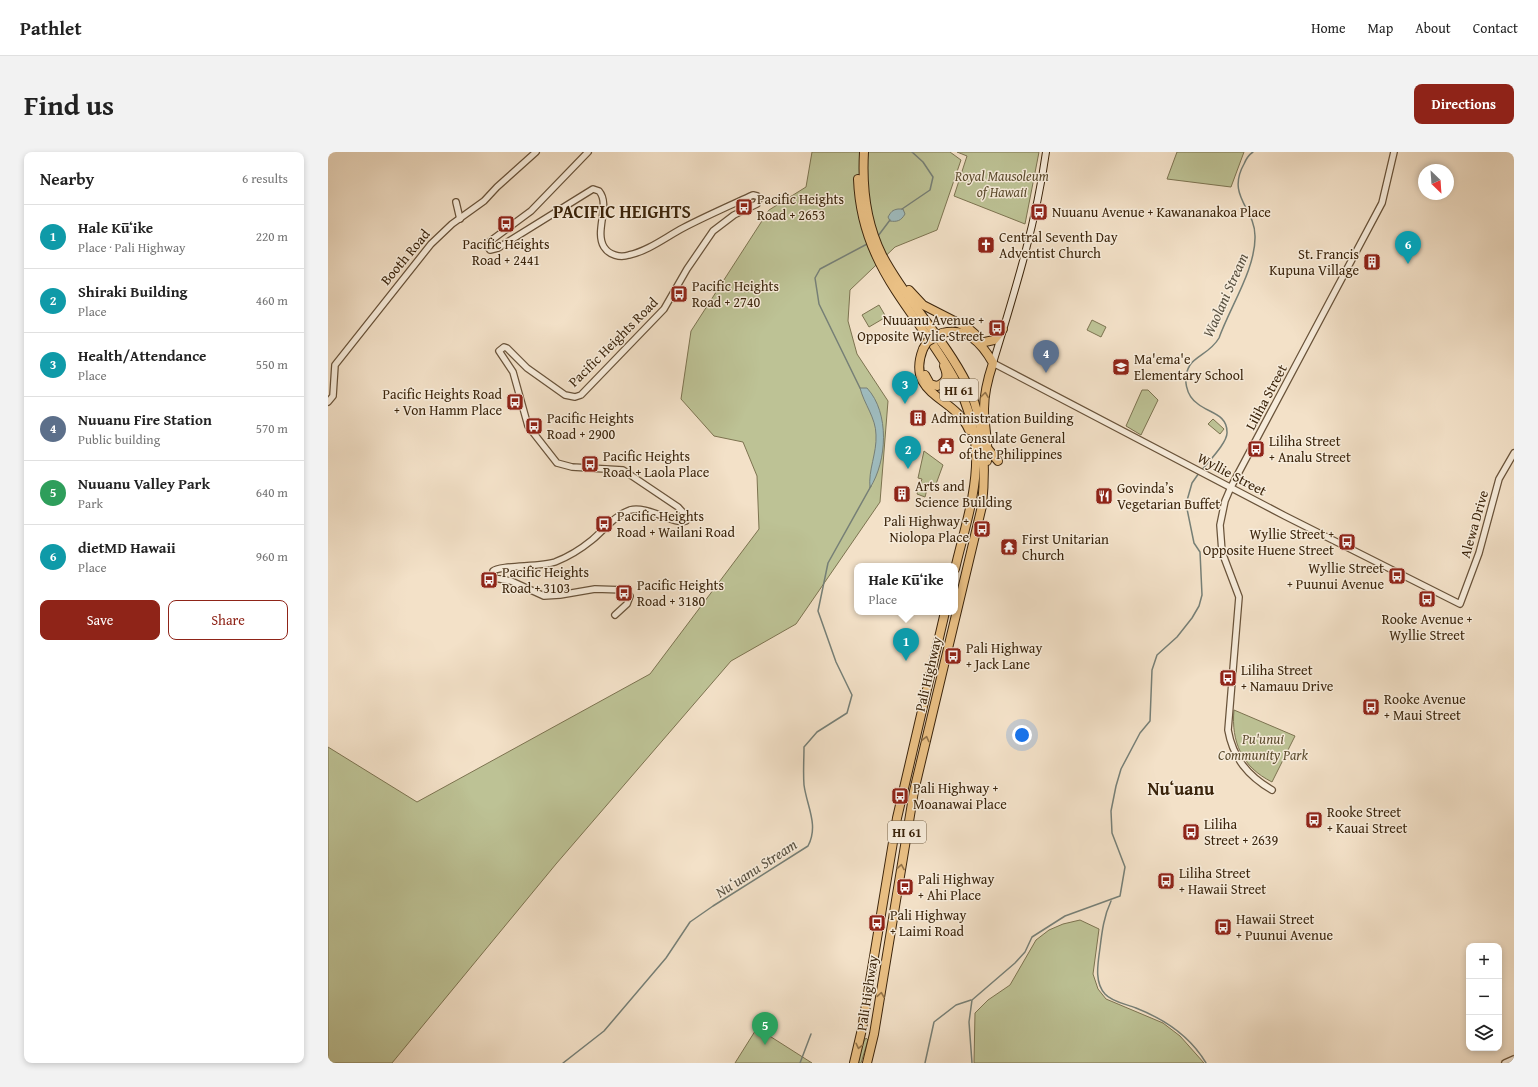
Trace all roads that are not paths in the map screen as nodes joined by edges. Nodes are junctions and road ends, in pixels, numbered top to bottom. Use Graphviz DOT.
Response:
graph roads {
  1 [pos="536,152"];
  2 [pos="588,152"];
  3 [pos="858,152"];
  4 [pos="864,152"];
  5 [pos="1046,152"];
  6 [pos="1394,152"];
  7 [pos="456,202"];
  8 [pos="460,219"];
  9 [pos="871,234"];
  10 [pos="879,255"];
  11 [pos="1003,329"];
  12 [pos="942,335"];
  13 [pos="928,337"];
  14 [pos="980,343"];
  15 [pos="925,350"];
  16 [pos="993,363"];
  17 [pos="328,402"];
  18 [pos="976,449"];
  19 [pos="1514,453"];
  20 [pos="984,476"];
  21 [pos="1231,487"];
  22 [pos="957,563"];
  23 [pos="1460,604"];
  24 [pos="958,607"];
  25 [pos="615,615"];
  26 [pos="944,615"];
  27 [pos="956,615"];
  28 [pos="1272,790"];
  29 [pos="1514,1059"];
  30 [pos="854,1063"];
  31 [pos="867,1063"];
  32 [pos="1505,1063"];
  1 -- 8 [label="street, Booth Road"];
  2 -- 25 [label="street, Pacific Heights Road"];
  3 -- 9 [label="highway, Pali Highway / HI 61"];
  4 -- 9 [label="highway, Pali Highway / HI 61"];
  5 -- 11 [label="main road"];
  6 -- 21 [label="street, Liliha Street"];
  7 -- 8 [label="street"];
  8 -- 17 [label="street, Booth Road"];
  9 -- 10 [label="highway, Pali Highway / HI 61"];
  10 -- 13 [label="highway, Pali Highway / HI 61"];
  10 -- 14 [label="highway"];
  10 -- 20 [label="highway, Pali Highway / HI 61"];
  11 -- 14 [label="highway"];
  11 -- 16 [label="main road"];
  12 -- 14 [label="highway"];
  12 -- 15 [label="highway, bridge"];
  12 -- 16 [label="highway"];
  13 -- 15 [label="highway"];
  13 -- 18 [label="highway, Pali Highway / HI 61"];
  14 -- 16 [label="highway"];
  15 -- 18 [label="highway"];
  20 -- 16 [label="highway, one-way"];
  16 -- 21 [label="street, Wyllie Street"];
  18 -- 22 [label="highway, Pali Highway / HI 61"];
  19 -- 23 [label="street, Alewa Drive"];
  24 -- 20 [label="highway, Pali Highway / HI 61, one-way"];
  21 -- 23 [label="street, Wyllie Street"];
  21 -- 28 [label="street, Liliha Street"];
  26 -- 30 [label="highway, Pali Highway / HI 61, one-way"];
  31 -- 27 [label="highway, Pali Highway / HI 61, one-way"];
  29 -- 32 [label="street"];
}
